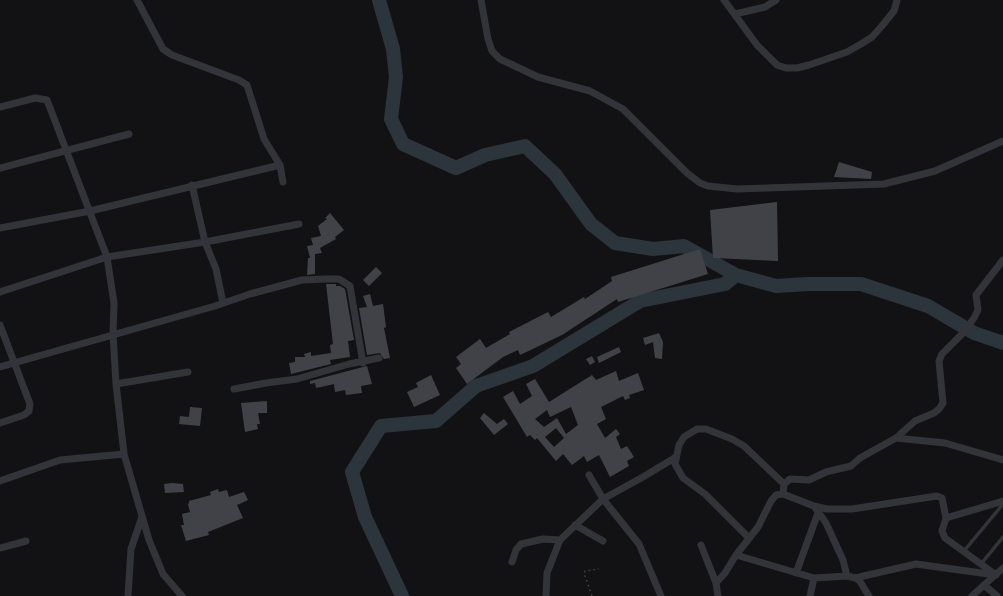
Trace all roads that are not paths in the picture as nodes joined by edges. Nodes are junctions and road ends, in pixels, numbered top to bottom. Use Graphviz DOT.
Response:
graph roads {
  1 [pos="137,0"];
  2 [pos="481,0"];
  3 [pos="724,0"];
  4 [pos="776,0"];
  5 [pos="897,0"];
  6 [pos="734,14"];
  7 [pos="0,108"];
  8 [pos="129,134"];
  9 [pos="1003,141"];
  10 [pos="67,152"];
  11 [pos="280,165"];
  12 [pos="0,168"];
  13 [pos="283,182"];
  14 [pos="192,185"];
  15 [pos="90,211"];
  16 [pos="299,224"];
  17 [pos="0,228"];
  18 [pos="205,242"];
  19 [pos="107,257"];
  20 [pos="1003,260"];
  21 [pos="0,292"];
  22 [pos="223,302"];
  23 [pos="0,324"];
  24 [pos="113,334"];
  25 [pos="379,358"];
  26 [pos="14,363"];
  27 [pos="362,363"];
  28 [pos="0,367"];
  29 [pos="188,372"];
  30 [pos="116,384"];
  31 [pos="234,389"];
  32 [pos="0,423"];
  33 [pos="896,438"];
  34 [pos="124,454"];
  35 [pos="676,457"];
  36 [pos="1003,460"];
  37 [pos="589,475"];
  38 [pos="0,481"];
  39 [pos="784,484"];
  40 [pos="783,494"];
  41 [pos="602,499"];
  42 [pos="1003,503"];
  43 [pos="816,509"];
  44 [pos="142,517"];
  45 [pos="946,518"];
  46 [pos="575,525"];
  47 [pos="1003,536"];
  48 [pos="749,538"];
  49 [pos="560,540"];
  50 [pos="26,541"];
  51 [pos="603,541"];
  52 [pos="701,545"];
  53 [pos="0,548"];
  54 [pos="964,552"];
  55 [pos="736,555"];
  56 [pos="512,562"];
  57 [pos="981,565"];
  58 [pos="1003,568"];
  59 [pos="796,573"];
  60 [pos="996,575"];
  61 [pos="847,576"];
  62 [pos="814,578"];
  63 [pos="855,578"];
  64 [pos="716,583"];
  65 [pos="984,585"];
  66 [pos="128,596"];
  67 [pos="182,596"];
  68 [pos="546,596"];
  69 [pos="661,596"];
  70 [pos="718,596"];
  71 [pos="810,596"];
  72 [pos="869,596"];
  73 [pos="972,596"];
  74 [pos="997,596"];
  1 -- 11 [label="street"];
  2 -- 9 [label="street"];
  3 -- 6 [label="street"];
  4 -- 6 [label="street"];
  5 -- 6 [label="street"];
  7 -- 10 [label="street"];
  8 -- 10 [label="street"];
  10 -- 12 [label="street"];
  10 -- 15 [label="street"];
  11 -- 13 [label="street"];
  11 -- 14 [label="street"];
  14 -- 15 [label="street"];
  14 -- 18 [label="street"];
  15 -- 17 [label="street"];
  15 -- 19 [label="street"];
  16 -- 18 [label="street"];
  18 -- 19 [label="street"];
  18 -- 22 [label="street"];
  19 -- 21 [label="street"];
  19 -- 24 [label="street"];
  20 -- 33 [label="street"];
  22 -- 24 [label="street"];
  22 -- 27 [label="street"];
  23 -- 26 [label="street"];
  24 -- 26 [label="street"];
  24 -- 30 [label="street"];
  25 -- 27 [label="street"];
  26 -- 28 [label="street"];
  26 -- 32 [label="street"];
  27 -- 31 [label="street"];
  29 -- 30 [label="street"];
  30 -- 34 [label="street"];
  33 -- 36 [label="street"];
  33 -- 39 [label="street"];
  34 -- 38 [label="street"];
  34 -- 44 [label="street"];
  35 -- 39 [label="street"];
  35 -- 41 [label="street"];
  35 -- 48 [label="street"];
  37 -- 41 [label="street"];
  39 -- 40 [label="street"];
  40 -- 43 [label="street"];
  40 -- 48 [label="street"];
  41 -- 46 [label="street"];
  41 -- 69 [label="street"];
  42 -- 45 [label="street"];
  42 -- 54 [label="lane"];
  43 -- 45 [label="street"];
  43 -- 59 [label="street"];
  43 -- 61 [label="street"];
  44 -- 66 [label="street"];
  44 -- 67 [label="street"];
  45 -- 54 [label="street"];
  46 -- 49 [label="street"];
  46 -- 51 [label="street"];
  47 -- 57 [label="lane"];
  48 -- 55 [label="street"];
  49 -- 56 [label="street"];
  49 -- 68 [label="street"];
  50 -- 53 [label="street"];
  52 -- 64 [label="street"];
  54 -- 57 [label="street"];
  55 -- 59 [label="street"];
  55 -- 64 [label="street"];
  57 -- 60 [label="street"];
  58 -- 60 [label="street"];
  59 -- 62 [label="street"];
  60 -- 63 [label="street"];
  60 -- 65 [label="street"];
  61 -- 62 [label="street"];
  61 -- 63 [label="street"];
  62 -- 71 [label="street"];
  63 -- 72 [label="street"];
  64 -- 70 [label="street"];
  65 -- 73 [label="street"];
  65 -- 74 [label="street"];
}
